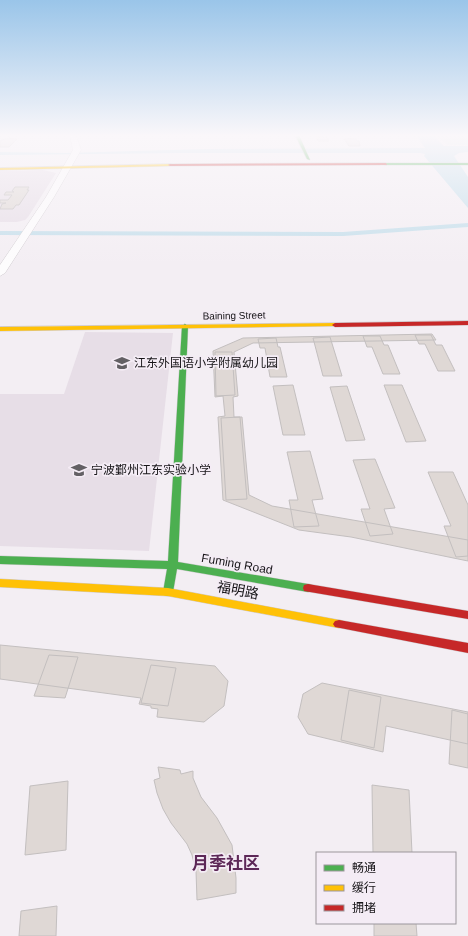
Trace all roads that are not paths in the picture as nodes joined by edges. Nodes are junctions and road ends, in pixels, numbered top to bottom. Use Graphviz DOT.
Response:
graph roads {
  1 [pos="60,179"];
  2 [pos="0,273"];
  3 [pos="468,323"];
  4 [pos="186,326"];
  5 [pos="0,329"];
  6 [pos="0,560"];
  7 [pos="173,565"];
  8 [pos="0,583"];
  9 [pos="168,592"];
  10 [pos="468,615"];
  11 [pos="468,648"];
  1 -- 2 [label="street"];
  3 -- 4 [label="main road, Baining Street"];
  4 -- 5 [label="main road, Baining Street"];
  4 -- 7 [label="main road"];
  6 -- 7 [label="main road, Fuming Road"];
  7 -- 9 [label="main road"];
  7 -- 10 [label="main road, Fuming Road"];
  8 -- 9 [label="main road, 福明路"];
  9 -- 11 [label="main road, 福明路"];
}
